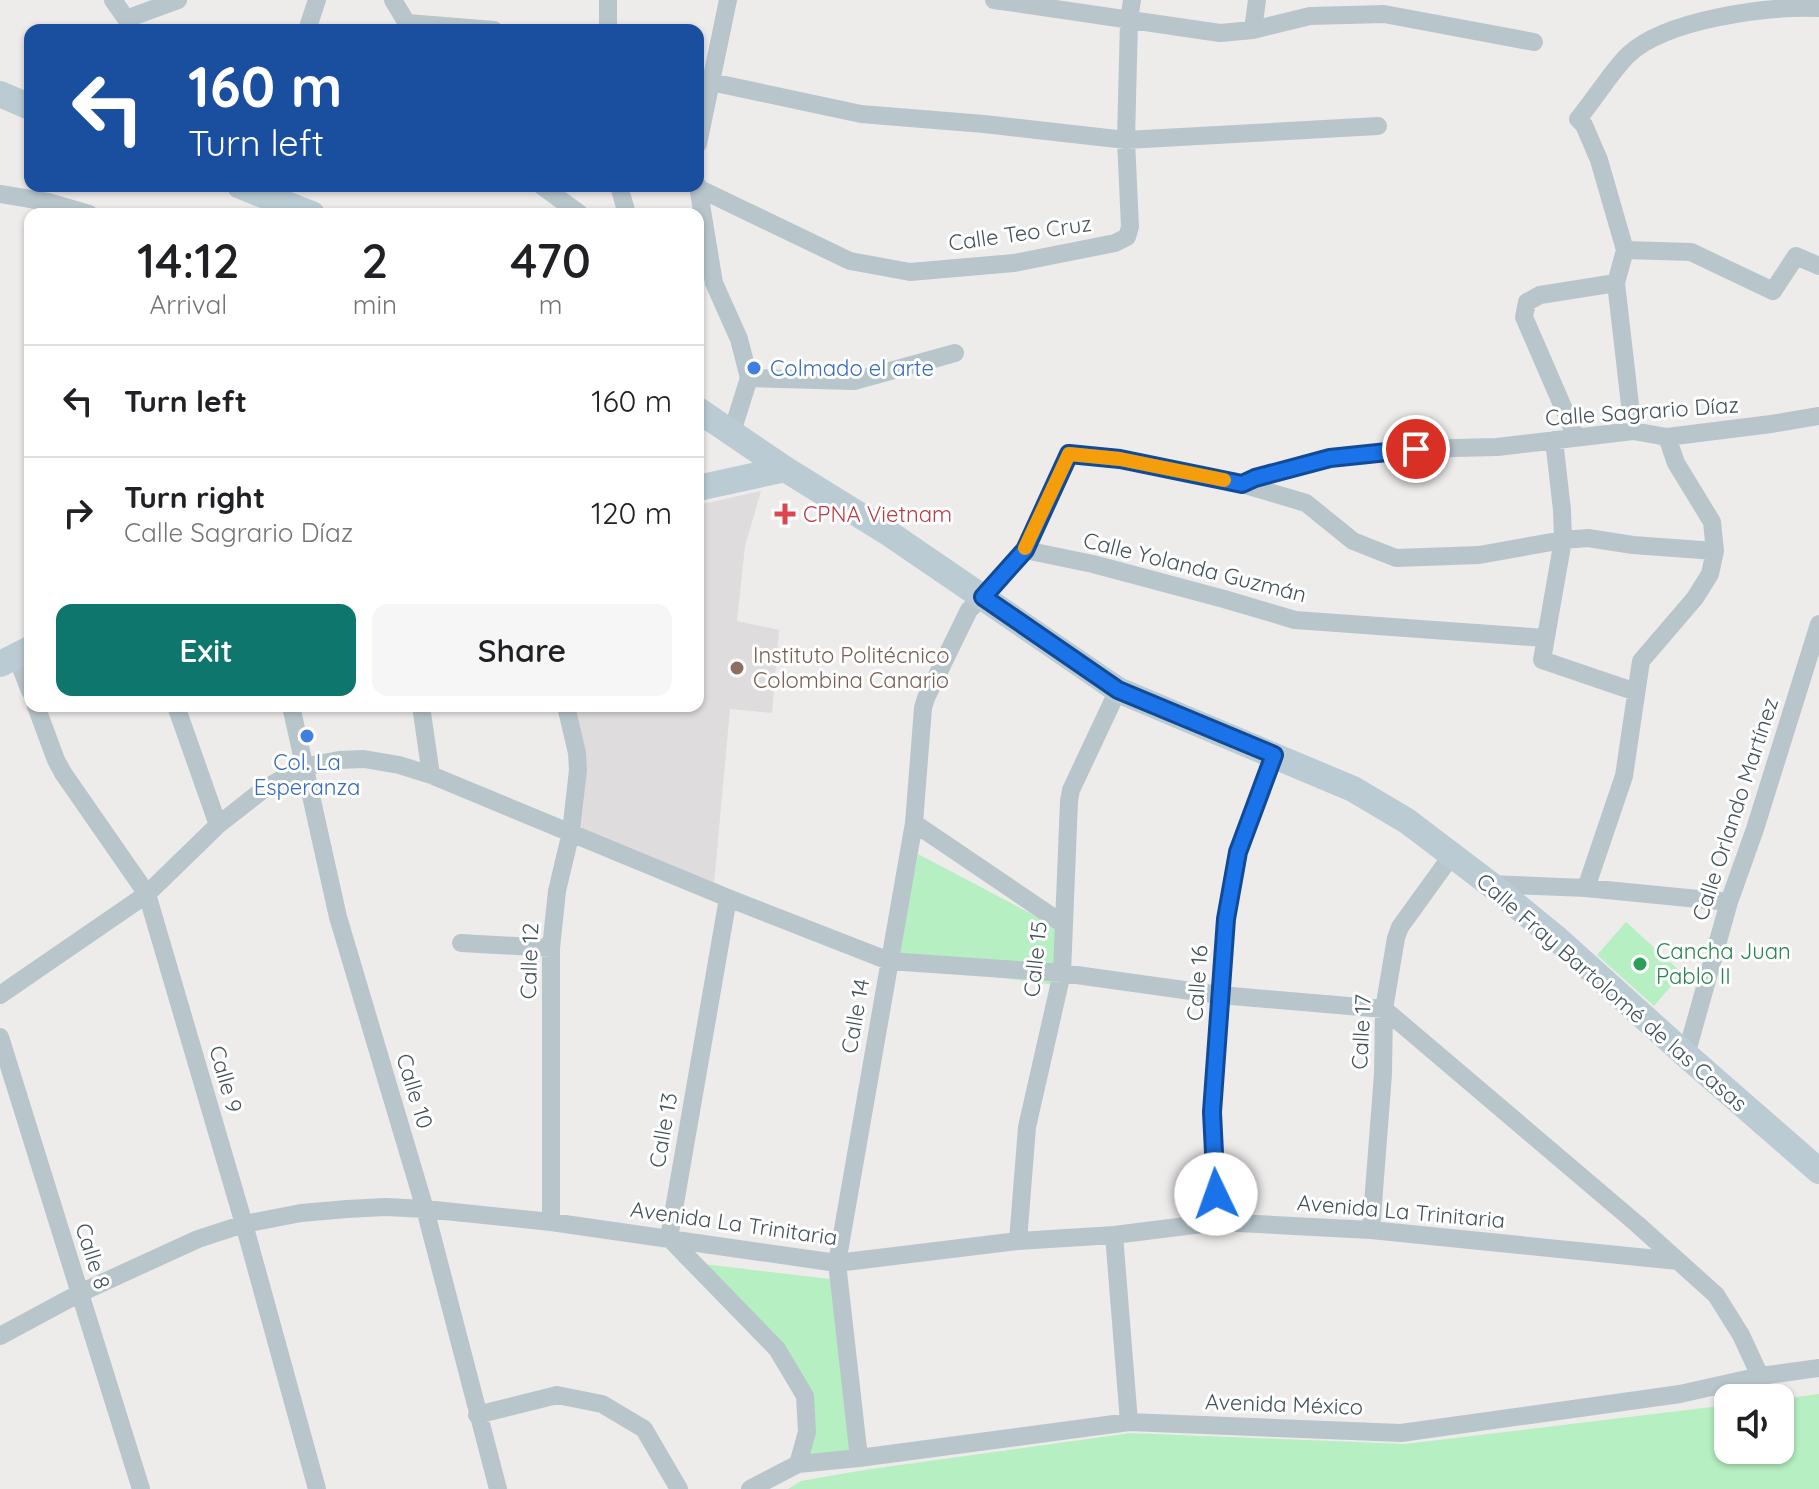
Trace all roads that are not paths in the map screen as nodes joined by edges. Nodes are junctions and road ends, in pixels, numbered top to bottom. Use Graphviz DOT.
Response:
graph roads {
  1 [pos="113,0"];
  2 [pos="178,0"];
  3 [pos="317,0"];
  4 [pos="393,0"];
  5 [pos="608,0"];
  6 [pos="728,0"];
  7 [pos="994,0"];
  8 [pos="1132,0"];
  9 [pos="1257,0"];
  10 [pos="1819,8"];
  11 [pos="1129,20"];
  12 [pos="129,24"];
  13 [pos="132,24"];
  14 [pos="309,24"];
  15 [pos="407,24"];
  16 [pos="608,24"];
  17 [pos="1253,30"];
  18 [pos="1534,42"];
  19 [pos="711,82"];
  20 [pos="0,94"];
  21 [pos="24,104"];
  22 [pos="704,115"];
  23 [pos="1378,126"];
  24 [pos="1126,140"];
  25 [pos="704,190"];
  26 [pos="260,192"];
  27 [pos="550,192"];
  28 [pos="0,194"];
  29 [pos="68,208"];
  30 [pos="298,208"];
  31 [pos="572,208"];
  32 [pos="704,223"];
  33 [pos="1625,250"];
  34 [pos="1819,266"];
  35 [pos="1616,283"];
  36 [pos="955,353"];
  37 [pos="749,378"];
  38 [pos="704,414"];
  39 [pos="1819,416"];
  40 [pos="1633,431"];
  41 [pos="732,432"];
  42 [pos="1576,437"];
  43 [pos="1667,437"];
  44 [pos="1554,440"];
  45 [pos="785,469"];
  46 [pos="1242,484"];
  47 [pos="704,487"];
  48 [pos="1563,540"];
  49 [pos="1025,550"];
  50 [pos="1715,551"];
  51 [pos="983,597"];
  52 [pos="1819,624"];
  53 [pos="1545,638"];
  54 [pos="15,656"];
  55 [pos="24,677"];
  56 [pos="1118,690"];
  57 [pos="1636,692"];
  58 [pos="38,712"];
  59 [pos="178,712"];
  60 [pos="292,712"];
  61 [pos="422,712"];
  62 [pos="567,712"];
  63 [pos="1274,755"];
  64 [pos="303,767"];
  65 [pos="431,775"];
  66 [pos="914,823"];
  67 [pos="218,825"];
  68 [pos="571,832"];
  69 [pos="1452,855"];
  70 [pos="1490,884"];
  71 [pos="1586,888"];
  72 [pos="147,894"];
  73 [pos="728,898"];
  74 [pos="1729,902"];
  75 [pos="1063,924"];
  76 [pos="461,943"];
  77 [pos="551,948"];
  78 [pos="889,961"];
  79 [pos="1062,973"];
  80 [pos="0,995"];
  81 [pos="1220,995"];
  82 [pos="1384,1009"];
  83 [pos="0,1037"];
  84 [pos="1686,1055"];
  85 [pos="1819,1171"];
  86 [pos="425,1209"];
  87 [pos="551,1222"];
  88 [pos="1218,1222"];
  89 [pos="244,1224"];
  90 [pos="1371,1230"];
  91 [pos="1114,1235"];
  92 [pos="669,1238"];
  93 [pos="1018,1241"];
  94 [pos="1678,1261"];
  95 [pos="837,1263"];
  96 [pos="80,1293"];
  97 [pos="0,1336"];
  98 [pos="1819,1368"];
  99 [pos="1760,1376"];
  100 [pos="477,1415"];
  101 [pos="1129,1422"];
  102 [pos="859,1458"];
  103 [pos="798,1464"];
  104 [pos="141,1489"];
  105 [pos="317,1489"];
  106 [pos="498,1489"];
  107 [pos="679,1489"];
  108 [pos="750,1489"];
  1 -- 12 [label="street"];
  2 -- 13 [label="street"];
  3 -- 14 [label="street"];
  4 -- 15 [label="street"];
  5 -- 16 [label="street"];
  6 -- 19 [label="street"];
  7 -- 11 [label="street"];
  8 -- 11 [label="street, Calle Teo Cruz"];
  9 -- 17 [label="street"];
  10 -- 33 [label="street"];
  11 -- 17 [label="street"];
  11 -- 24 [label="street, Calle Teo Cruz"];
  17 -- 18 [label="street"];
  19 -- 22 [label="street"];
  19 -- 24 [label="street"];
  20 -- 21 [label="main road"];
  23 -- 24 [label="street"];
  24 -- 25 [label="street, Calle Teo Cruz"];
  26 -- 30 [label="main road"];
  27 -- 31 [label="street"];
  28 -- 29 [label="street"];
  32 -- 37 [label="street"];
  33 -- 34 [label="street"];
  33 -- 35 [label="street"];
  35 -- 40 [label="street"];
  35 -- 42 [label="street"];
  36 -- 37 [label="street"];
  37 -- 41 [label="street"];
  38 -- 41 [label="main road, Calle Fray Bartolomé de las Casas"];
  39 -- 43 [label="street, Calle Sagrario Díaz"];
  40 -- 42 [label="street, Calle Sagrario Díaz"];
  40 -- 43 [label="street, Calle Sagrario Díaz"];
  41 -- 45 [label="main road, Calle Fray Bartolomé de las Casas"];
  42 -- 44 [label="street, Calle Sagrario Díaz"];
  43 -- 50 [label="street"];
  44 -- 46 [label="street, Calle Sagrario Díaz"];
  44 -- 48 [label="street"];
  45 -- 47 [label="main road"];
  45 -- 51 [label="main road, Calle Fray Bartolomé de las Casas"];
  46 -- 48 [label="street"];
  46 -- 49 [label="street"];
  48 -- 50 [label="street"];
  48 -- 53 [label="street"];
  49 -- 51 [label="street"];
  49 -- 53 [label="street, Calle Yolanda Guzmán"];
  50 -- 57 [label="street"];
  51 -- 56 [label="main road, Calle Fray Bartolomé de las Casas"];
  51 -- 66 [label="street, Calle 14"];
  52 -- 74 [label="street, Calle Orlando Martínez"];
  53 -- 57 [label="street"];
  54 -- 55 [label="street"];
  56 -- 63 [label="main road, Calle Fray Bartolomé de las Casas"];
  56 -- 75 [label="street, Calle 15"];
  57 -- 71 [label="street"];
  58 -- 72 [label="street, Calle 9"];
  59 -- 67 [label="street"];
  60 -- 64 [label="street, Calle 10"];
  61 -- 65 [label="street"];
  62 -- 68 [label="street, Calle 12"];
  63 -- 69 [label="main road, Calle Fray Bartolomé de las Casas"];
  63 -- 81 [label="street, Calle 16"];
  64 -- 65 [label="street"];
  64 -- 67 [label="street"];
  64 -- 86 [label="street, Calle 10"];
  65 -- 68 [label="street"];
  66 -- 75 [label="street"];
  66 -- 78 [label="street, Calle 14"];
  67 -- 72 [label="street"];
  68 -- 73 [label="street"];
  68 -- 77 [label="street, Calle 12"];
  69 -- 70 [label="main road, Calle Fray Bartolomé de las Casas"];
  69 -- 82 [label="street, Calle 17"];
  70 -- 71 [label="street"];
  70 -- 84 [label="main road, Calle Fray Bartolomé de las Casas"];
  71 -- 74 [label="street"];
  72 -- 80 [label="street"];
  72 -- 89 [label="street, Calle 9"];
  73 -- 78 [label="street"];
  73 -- 92 [label="street, Calle 13"];
  74 -- 84 [label="street, Calle Orlando Martínez"];
  75 -- 79 [label="street, Calle 15"];
  76 -- 77 [label="street"];
  77 -- 87 [label="street, Calle 12"];
  78 -- 79 [label="street"];
  78 -- 95 [label="street, Calle 14"];
  79 -- 81 [label="street"];
  79 -- 93 [label="street, Calle 15"];
  81 -- 82 [label="street"];
  81 -- 88 [label="street, Calle 16"];
  82 -- 90 [label="street, Calle 17"];
  82 -- 94 [label="street"];
  83 -- 96 [label="street, Calle 8"];
  84 -- 85 [label="main road, Calle Fray Bartolomé de las Casas"];
  86 -- 87 [label="street, Avenida La Trinitaria"];
  86 -- 89 [label="street, Avenida La Trinitaria"];
  86 -- 100 [label="street, Calle 10"];
  87 -- 92 [label="street, Avenida La Trinitaria"];
  88 -- 90 [label="street, Avenida La Trinitaria"];
  88 -- 91 [label="street, Avenida La Trinitaria"];
  89 -- 96 [label="street, Avenida La Trinitaria"];
  89 -- 105 [label="street, Calle 9"];
  90 -- 94 [label="street, Avenida La Trinitaria"];
  91 -- 93 [label="street, Avenida La Trinitaria"];
  91 -- 101 [label="street"];
  92 -- 95 [label="street, Avenida La Trinitaria"];
  92 -- 103 [label="street"];
  93 -- 95 [label="street, Avenida La Trinitaria"];
  94 -- 99 [label="street"];
  95 -- 102 [label="street, Calle 14"];
  96 -- 97 [label="street, Avenida La Trinitaria"];
  96 -- 104 [label="street, Calle 8"];
  98 -- 99 [label="street, Avenida México"];
  99 -- 101 [label="street, Avenida México"];
  100 -- 106 [label="street, Calle 10"];
  100 -- 107 [label="street"];
  101 -- 102 [label="street, Avenida México"];
  102 -- 103 [label="street, Avenida México"];
  103 -- 108 [label="street, Avenida México"];
}
